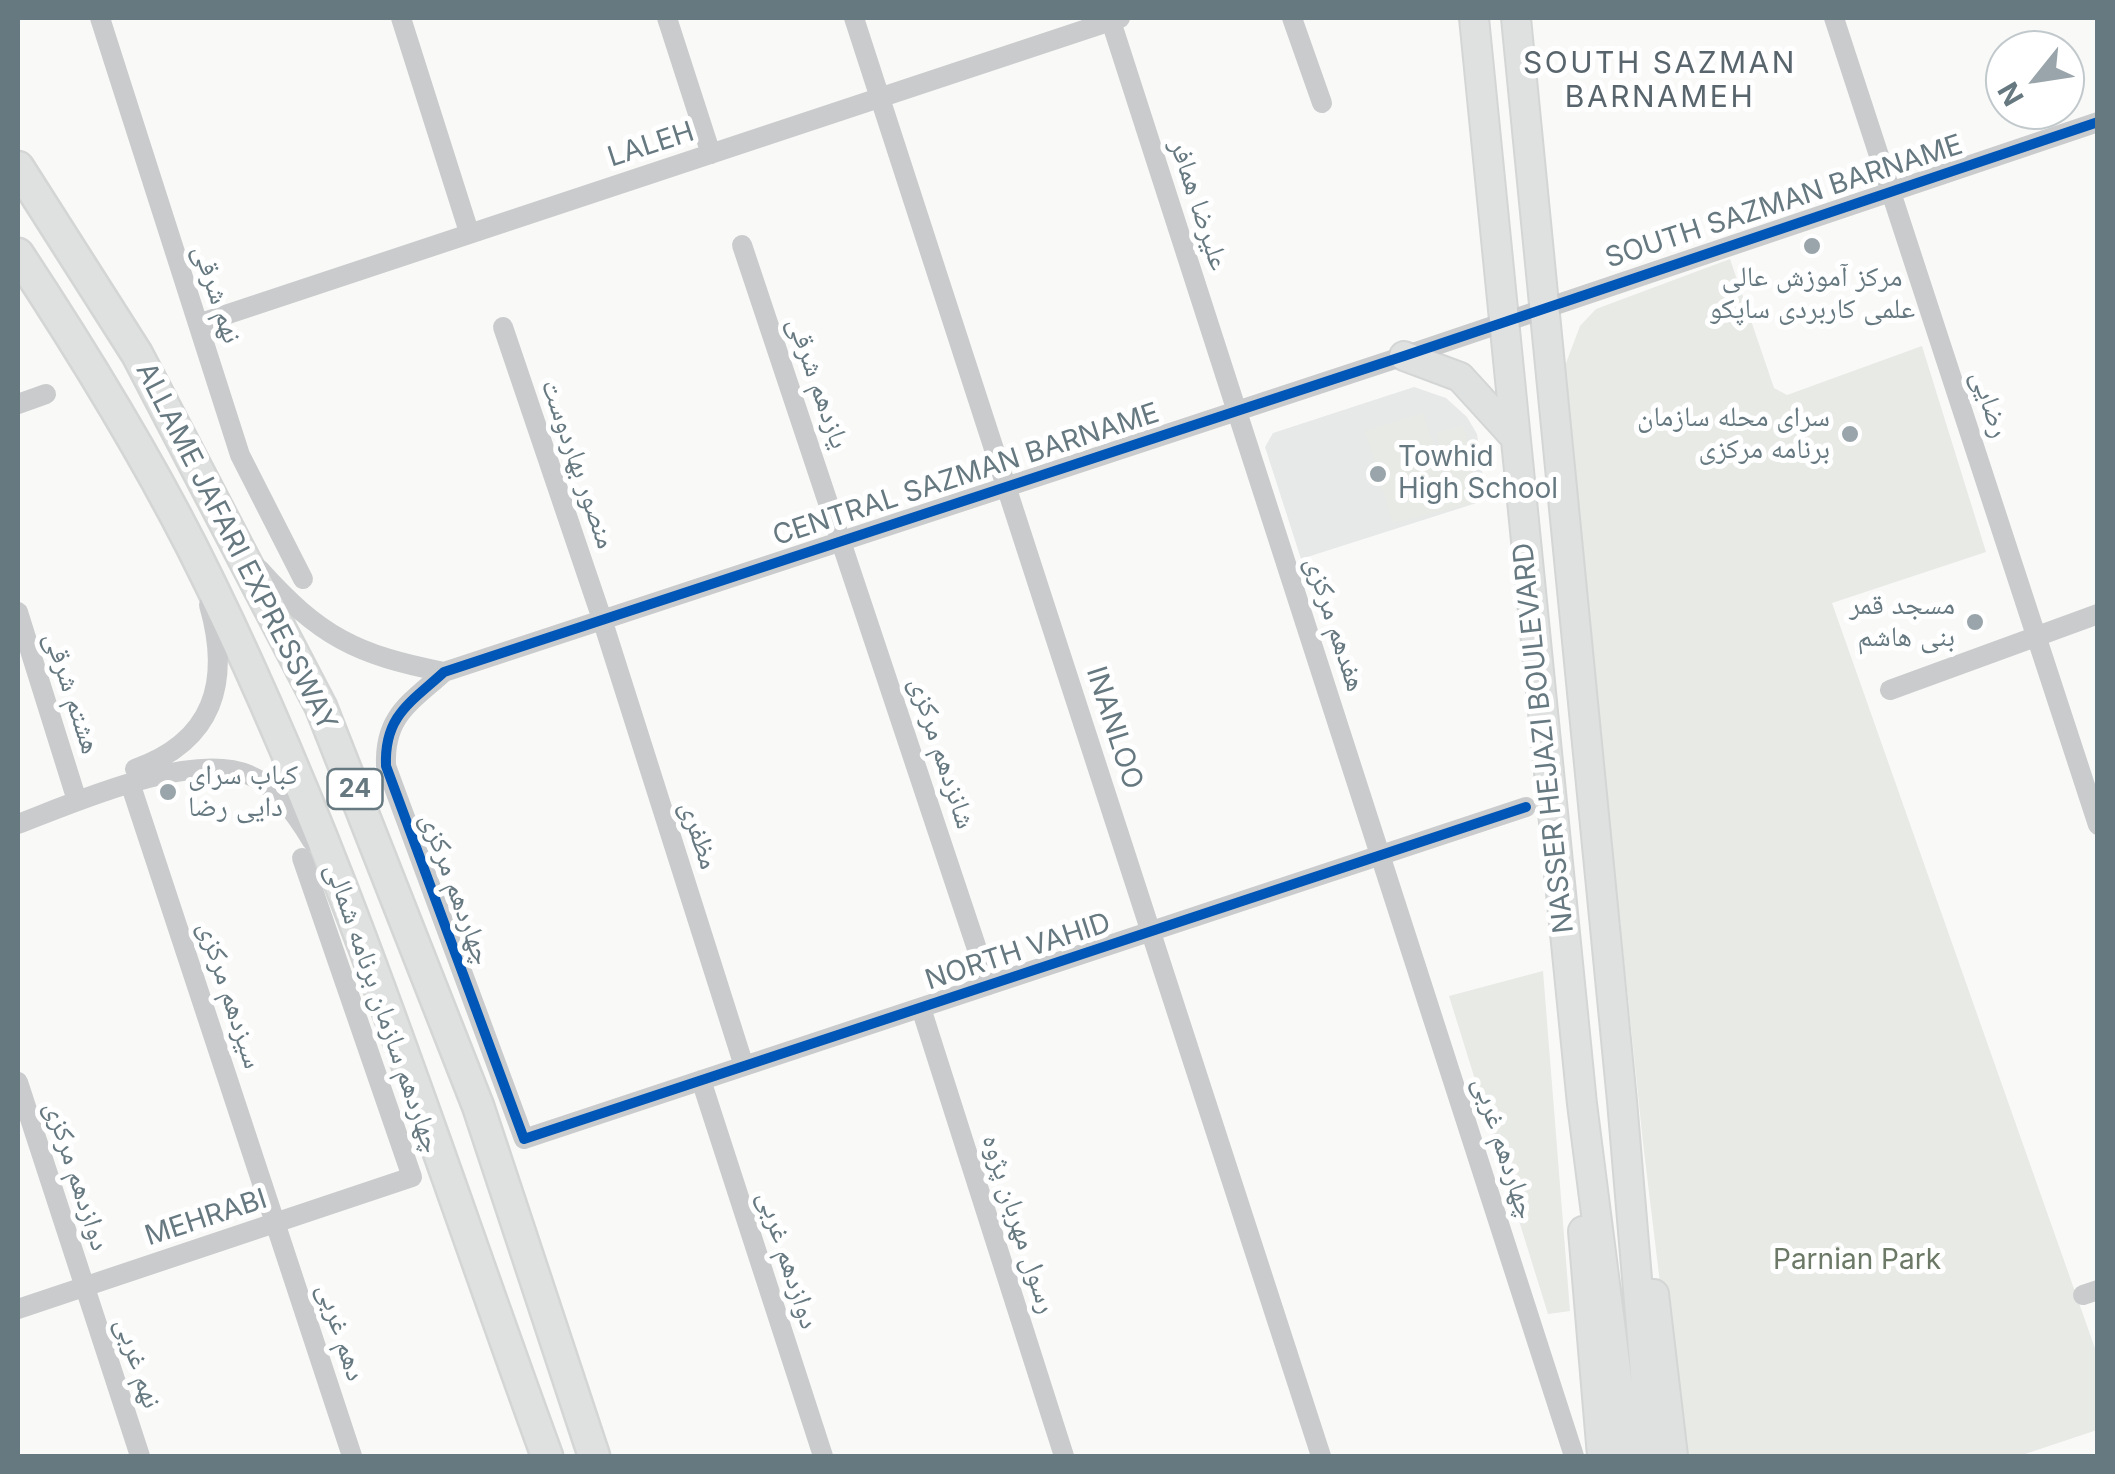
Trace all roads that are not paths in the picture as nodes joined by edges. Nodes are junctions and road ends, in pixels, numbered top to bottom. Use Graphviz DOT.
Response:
graph roads {
  1 [pos="100,18"];
  2 [pos="401,18"];
  3 [pos="667,18"];
  4 [pos="854,18"];
  5 [pos="1113,18"];
  6 [pos="1292,18"];
  7 [pos="1474,18"];
  8 [pos="1516,18"];
  9 [pos="1834,18"];
  10 [pos="880,98"];
  11 [pos="1322,103"];
  12 [pos="2098,122"];
  13 [pos="711,154"];
  14 [pos="18,167"];
  15 [pos="1891,190"];
  16 [pos="469,232"];
  17 [pos="742,244"];
  18 [pos="18,254"];
  19 [pos="1542,307"];
  20 [pos="1502,320"];
  21 [pos="198,324"];
  22 [pos="503,327"];
  23 [pos="1404,356"];
  24 [pos="46,394"];
  25 [pos="18,404"];
  26 [pos="1236,409"];
  27 [pos="1512,434"];
  28 [pos="1006,486"];
  29 [pos="842,539"];
  30 [pos="191,546"];
  31 [pos="240,549"];
  32 [pos="303,579"];
  33 [pos="18,612"];
  34 [pos="2098,614"];
  35 [pos="602,619"];
  36 [pos="2038,634"];
  37 [pos="444,672"];
  38 [pos="1890,690"];
  39 [pos="130,783"];
  40 [pos="74,791"];
  41 [pos="1526,807"];
  42 [pos="18,810"];
  43 [pos="18,824"];
  44 [pos="2098,825"];
  45 [pos="1380,856"];
  46 [pos="302,858"];
  47 [pos="347,898"];
  48 [pos="1151,932"];
  49 [pos="990,985"];
  50 [pos="921,1008"];
  51 [pos="744,1066"];
  52 [pos="702,1080"];
  53 [pos="18,1082"];
  54 [pos="1622,1100"];
  55 [pos="1582,1104"];
  56 [pos="524,1139"];
  57 [pos="412,1177"];
  58 [pos="277,1224"];
  59 [pos="466,1236"];
  60 [pos="85,1286"];
  61 [pos="18,1309"];
  62 [pos="571,1382"];
  63 [pos="140,1456"];
  64 [pos="352,1456"];
  65 [pos="524,1456"];
  66 [pos="547,1456"];
  67 [pos="594,1456"];
  68 [pos="602,1456"];
  69 [pos="823,1456"];
  70 [pos="1064,1456"];
  71 [pos="1321,1456"];
  72 [pos="1574,1456"];
  73 [pos="1602,1456"];
  74 [pos="1627,1456"];
  75 [pos="1652,1456"];
  76 [pos="1673,1456"];
  1 -- 21 [label="street, نهم شرقی"];
  2 -- 16 [label="street"];
  3 -- 13 [label="street"];
  4 -- 10 [label="street, INANLOO"];
  5 -- 10 [label="street, LALEH"];
  5 -- 26 [label="street, علیرضا همافر"];
  6 -- 11 [label="street"];
  7 -- 20 [label="main road, NASSER HEJAZI BOULEVARD"];
  8 -- 19 [label="main road, NASSER HEJAZI BOULEVARD"];
  9 -- 15 [label="street, رضایی"];
  10 -- 13 [label="street, LALEH"];
  10 -- 28 [label="street, INANLOO"];
  12 -- 15 [label="street, SOUTH SAZMAN BARNAME"];
  13 -- 16 [label="street, LALEH"];
  14 -- 31 [label="highway, ALLAME JAFARI EXPRESSWAY / 24"];
  15 -- 19 [label="street, SOUTH SAZMAN BARNAME"];
  15 -- 36 [label="street, رضایی"];
  16 -- 21 [label="street, LALEH"];
  17 -- 29 [label="street, یازدهم شرقی"];
  18 -- 30 [label="highway, ALLAME JAFARI EXPRESSWAY / 24"];
  19 -- 20 [label="street, SOUTH SAZMAN BARNAME"];
  19 -- 54 [label="main road, NASSER HEJAZI BOULEVARD"];
  20 -- 23 [label="street, CENTRAL SAZMAN BARNAME"];
  20 -- 27 [label="main road, NASSER HEJAZI BOULEVARD"];
  21 -- 32 [label="street, نهم شرقی"];
  22 -- 35 [label="street, منصور بهاردوست"];
  23 -- 26 [label="street, CENTRAL SAZMAN BARNAME"];
  23 -- 27 [label="main road"];
  24 -- 25 [label="street"];
  26 -- 28 [label="street, CENTRAL SAZMAN BARNAME"];
  26 -- 45 [label="street, هفدهم مرکزی"];
  27 -- 55 [label="main road, NASSER HEJAZI BOULEVARD"];
  28 -- 29 [label="street, CENTRAL SAZMAN BARNAME"];
  28 -- 48 [label="street, INANLOO"];
  29 -- 35 [label="street, CENTRAL SAZMAN BARNAME"];
  29 -- 49 [label="street, شانزدهم مرکزی"];
  30 -- 40 [label="street"];
  30 -- 47 [label="highway, ALLAME JAFARI EXPRESSWAY / 24"];
  31 -- 37 [label="street"];
  31 -- 62 [label="highway, ALLAME JAFARI EXPRESSWAY / 24"];
  33 -- 40 [label="street, هشتم شرقی"];
  34 -- 36 [label="street"];
  35 -- 37 [label="street, CENTRAL SAZMAN BARNAME"];
  35 -- 51 [label="street, مظفری"];
  36 -- 38 [label="street"];
  36 -- 44 [label="street, رضایی"];
  37 -- 56 [label="street, چهاردهم مرکزی"];
  39 -- 43 [label="street"];
  39 -- 47 [label="street"];
  39 -- 58 [label="street, سیزدهم مرکزی"];
  40 -- 42 [label="street"];
  41 -- 45 [label="street, NORTH VAHID"];
  45 -- 48 [label="street, NORTH VAHID"];
  45 -- 72 [label="street, چهاردهم غربی"];
  46 -- 57 [label="street, چهاردهم سازمان برنامه شمالی"];
  47 -- 59 [label="highway, ALLAME JAFARI EXPRESSWAY / 24"];
  48 -- 49 [label="street, NORTH VAHID"];
  48 -- 71 [label="street, INANLOO"];
  49 -- 50 [label="street, NORTH VAHID"];
  50 -- 51 [label="street, NORTH VAHID"];
  50 -- 70 [label="street, رسول مهربان پژوه"];
  51 -- 52 [label="street, NORTH VAHID"];
  52 -- 56 [label="street, NORTH VAHID"];
  52 -- 69 [label="street, دوازدهم غربی"];
  53 -- 60 [label="street, دوازدهم مرکزی"];
  54 -- 75 [label="main road, NASSER HEJAZI BOULEVARD"];
  54 -- 76 [label="main road"];
  55 -- 73 [label="main road"];
  55 -- 74 [label="main road, NASSER HEJAZI BOULEVARD"];
  57 -- 58 [label="street, MEHRABI"];
  58 -- 60 [label="street, MEHRABI"];
  58 -- 64 [label="street, دهم غربی"];
  59 -- 65 [label="highway"];
  59 -- 66 [label="highway, ALLAME JAFARI EXPRESSWAY / 24"];
  60 -- 61 [label="street, MEHRABI"];
  60 -- 63 [label="street, نهم غربی"];
  62 -- 67 [label="highway, ALLAME JAFARI EXPRESSWAY / 24"];
  62 -- 68 [label="highway"];
}
